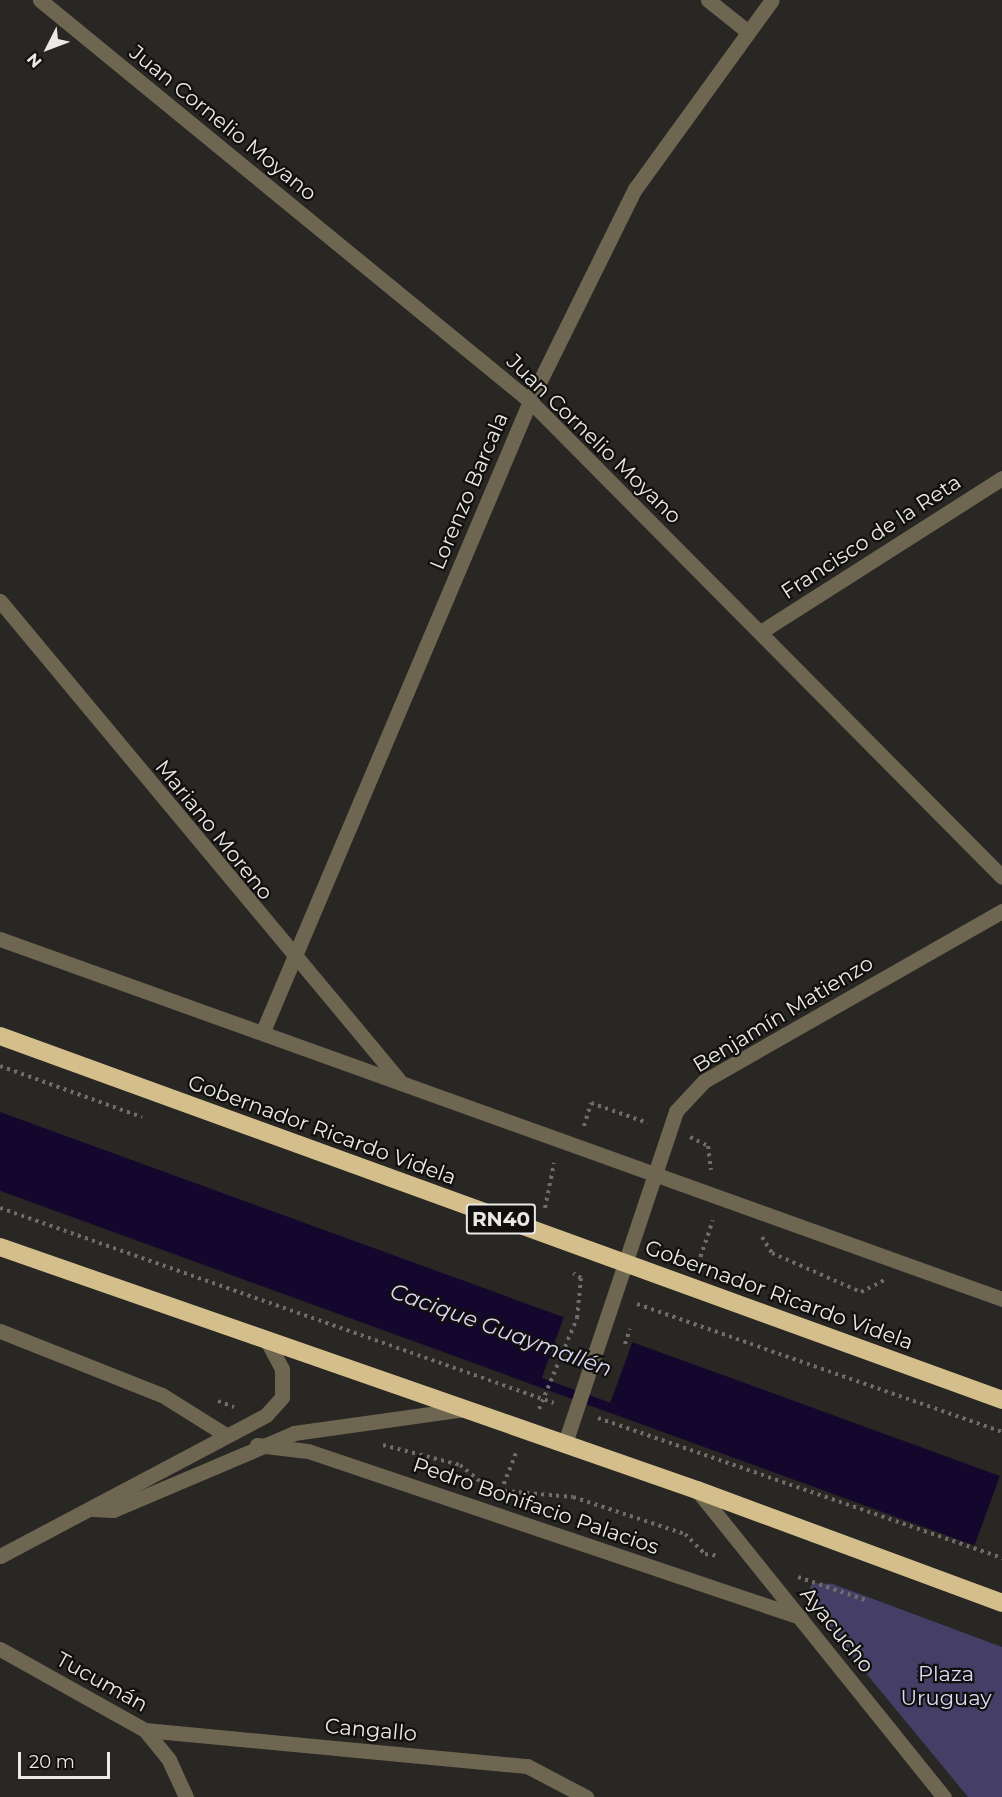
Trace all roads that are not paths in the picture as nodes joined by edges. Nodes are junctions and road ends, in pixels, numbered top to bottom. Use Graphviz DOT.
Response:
graph roads {
  1 [pos="40,0"];
  2 [pos="708,0"];
  3 [pos="772,0"];
  4 [pos="747,31"];
  5 [pos="530,401"];
  6 [pos="1002,478"];
  7 [pos="0,601"];
  8 [pos="762,631"];
  9 [pos="1002,877"];
  10 [pos="1002,911"];
  11 [pos="0,939"];
  12 [pos="294,961"];
  13 [pos="263,1031"];
  14 [pos="0,1035"];
  15 [pos="400,1082"];
  16 [pos="652,1174"];
  17 [pos="0,1246"];
  18 [pos="626,1263"];
  19 [pos="1002,1299"];
  20 [pos="0,1332"];
  21 [pos="266,1339"];
  22 [pos="1002,1400"];
  23 [pos="464,1409"];
  24 [pos="226,1435"];
  25 [pos="565,1443"];
  26 [pos="257,1445"];
  27 [pos="697,1490"];
  28 [pos="93,1509"];
  29 [pos="0,1556"];
  30 [pos="1002,1603"];
  31 [pos="800,1617"];
  32 [pos="0,1649"];
  33 [pos="145,1730"];
  34 [pos="186,1797"];
  35 [pos="586,1797"];
  36 [pos="944,1797"];
  1 -- 5 [label="street, Juan Cornelio Moyano"];
  2 -- 4 [label="street"];
  3 -- 4 [label="street, Lorenzo Barcala"];
  4 -- 5 [label="street, Lorenzo Barcala"];
  5 -- 8 [label="street, Juan Cornelio Moyano"];
  5 -- 12 [label="street, Lorenzo Barcala"];
  6 -- 8 [label="street, Francisco de la Reta"];
  7 -- 12 [label="street, Mariano Moreno"];
  8 -- 9 [label="street, Juan Cornelio Moyano"];
  10 -- 16 [label="street, Benjamín Matienzo"];
  11 -- 13 [label="street"];
  12 -- 13 [label="street, Lorenzo Barcala"];
  12 -- 15 [label="street, Mariano Moreno"];
  13 -- 15 [label="street"];
  14 -- 18 [label="highway, Gobernador Ricardo Videla / RN40"];
  15 -- 16 [label="street"];
  16 -- 18 [label="street, Benjamín Matienzo"];
  16 -- 19 [label="street"];
  17 -- 21 [label="highway"];
  18 -- 22 [label="highway, Gobernador Ricardo Videla / RN40"];
  18 -- 25 [label="street, Benjamín Matienzo"];
  20 -- 24 [label="street"];
  21 -- 23 [label="highway"];
  21 -- 24 [label="street"];
  23 -- 25 [label="highway"];
  23 -- 26 [label="street"];
  24 -- 28 [label="street"];
  25 -- 27 [label="highway"];
  26 -- 28 [label="street"];
  26 -- 31 [label="street, Pedro Bonifacio Palacios"];
  27 -- 30 [label="highway"];
  27 -- 31 [label="street, Ayacucho"];
  28 -- 29 [label="street"];
  31 -- 36 [label="street, Ayacucho"];
  32 -- 33 [label="street, Tucumán"];
  33 -- 34 [label="street, Tucumán"];
  33 -- 35 [label="street, Cangallo"];
}
